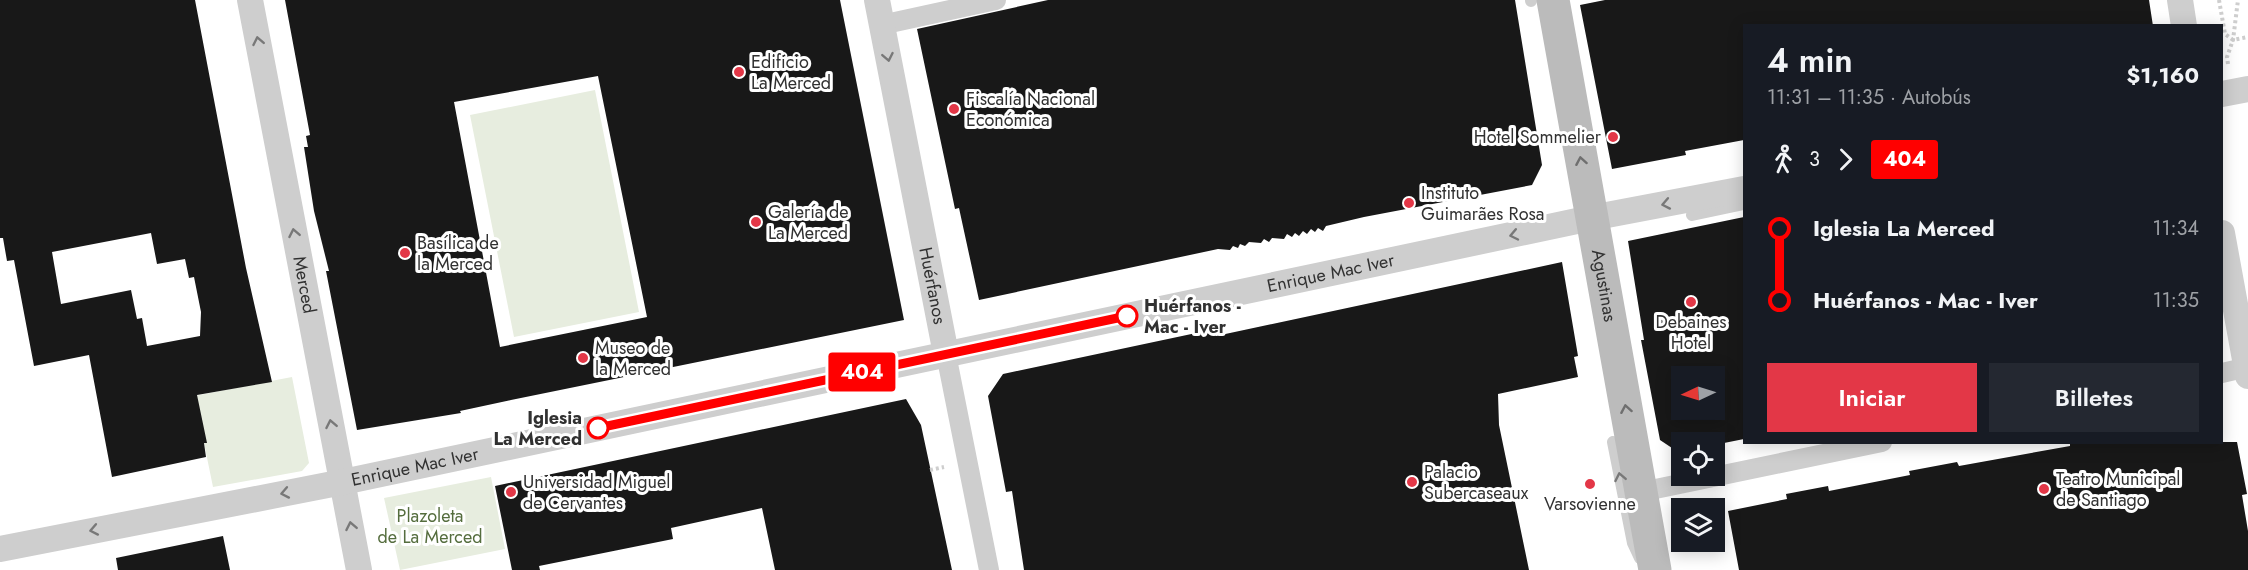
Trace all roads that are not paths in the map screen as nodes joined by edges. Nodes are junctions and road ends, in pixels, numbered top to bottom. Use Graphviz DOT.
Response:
graph roads {
  1 [pos="250,0"];
  2 [pos="996,0"];
  3 [pos="1553,0"];
  4 [pos="2180,0"];
  5 [pos="879,12"];
  6 [pos="2184,24"];
  7 [pos="1743,189"];
  8 [pos="1743,204"];
  9 [pos="1692,214"];
  10 [pos="1592,218"];
  11 [pos="2223,238"];
  12 [pos="946,354"];
  13 [pos="2248,370"];
  14 [pos="2223,372"];
  15 [pos="1613,442"];
  16 [pos="1872,444"];
  17 [pos="342,482"];
  18 [pos="1641,492"];
  19 [pos="0,549"];
  20 [pos="359,570"];
  21 [pos="989,570"];
  22 [pos="1654,570"];
  17 -- 1 [label="street, Merced, one-way"];
  2 -- 5 [label="street"];
  10 -- 3 [label="main road, Agustinas, one-way"];
  4 -- 6 [label="street"];
  5 -- 12 [label="street, Huérfanos, one-way"];
  7 -- 10 [label="street, Enrique Mac Iver, one-way"];
  8 -- 9 [label="lane"];
  10 -- 12 [label="street, Enrique Mac Iver, one-way"];
  18 -- 10 [label="main road, Agustinas, one-way"];
  11 -- 13 [label="street"];
  12 -- 17 [label="street, Enrique Mac Iver"];
  12 -- 21 [label="street, Huérfanos"];
  13 -- 14 [label="street"];
  22 -- 15 [label="lane, one-way"];
  16 -- 18 [label="street"];
  17 -- 19 [label="street, Enrique Mac Iver, one-way"];
  20 -- 17 [label="street, Merced, one-way"];
  18 -- 22 [label="main road, Agustinas"];
}
